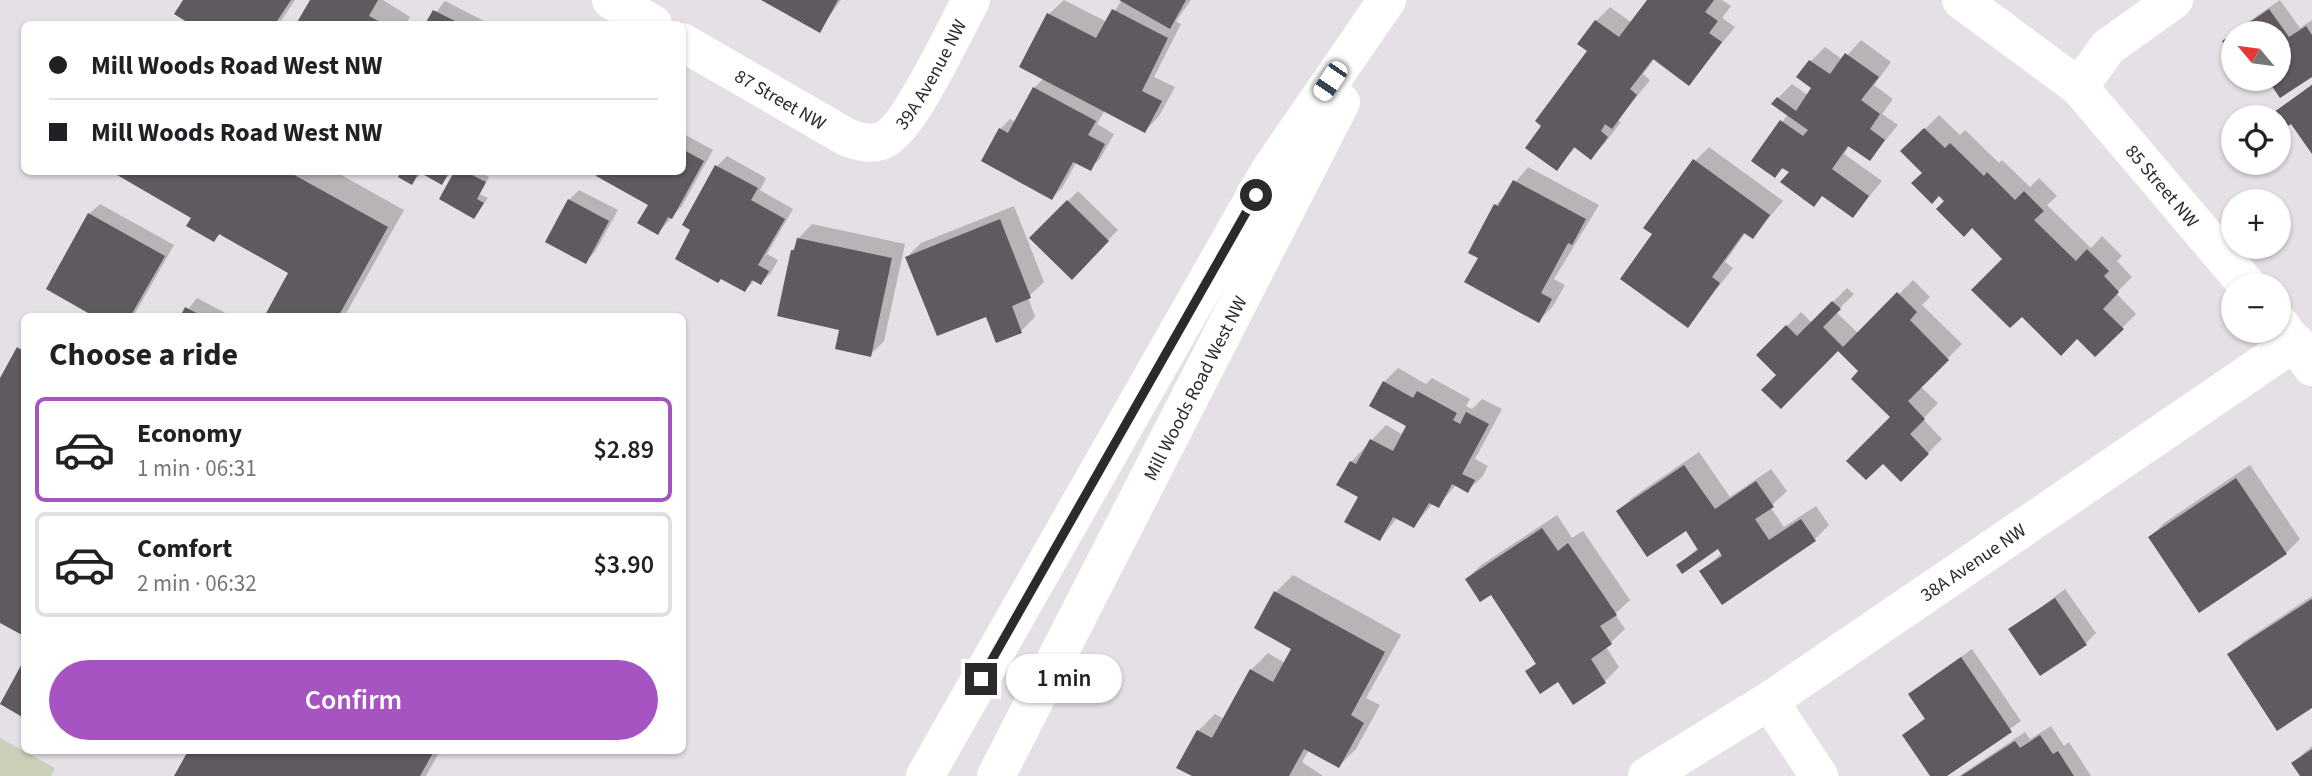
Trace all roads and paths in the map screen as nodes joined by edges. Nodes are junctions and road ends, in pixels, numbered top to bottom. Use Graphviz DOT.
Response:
graph roads {
  1 [pos="611,0"];
  2 [pos="971,0"];
  3 [pos="1387,0"];
  4 [pos="1392,0"];
  5 [pos="1961,0"];
  6 [pos="2174,0"];
  7 [pos="648,21"];
  8 [pos="686,44"];
  9 [pos="2079,87"];
  10 [pos="883,141"];
  11 [pos="2237,273"];
  12 [pos="2295,344"];
  13 [pos="1769,701"];
  14 [pos="925,776"];
  15 [pos="996,776"];
  16 [pos="1647,776"];
  17 [pos="1819,776"];
  1 -- 7 [label="street"];
  2 -- 10 [label="street, 39A Avenue NW"];
  3 -- 14 [label="street, Mill Woods Road West NW"];
  4 -- 15 [label="street, Mill Woods Road West NW"];
  5 -- 9 [label="street, 85 Street NW"];
  6 -- 9 [label="street"];
  8 -- 10 [label="street, 87 Street NW"];
  9 -- 11 [label="street, 85 Street NW"];
  12 -- 13 [label="street, 38A Avenue NW"];
  13 -- 16 [label="street, 38A Avenue NW"];
  13 -- 17 [label="street"];
}
